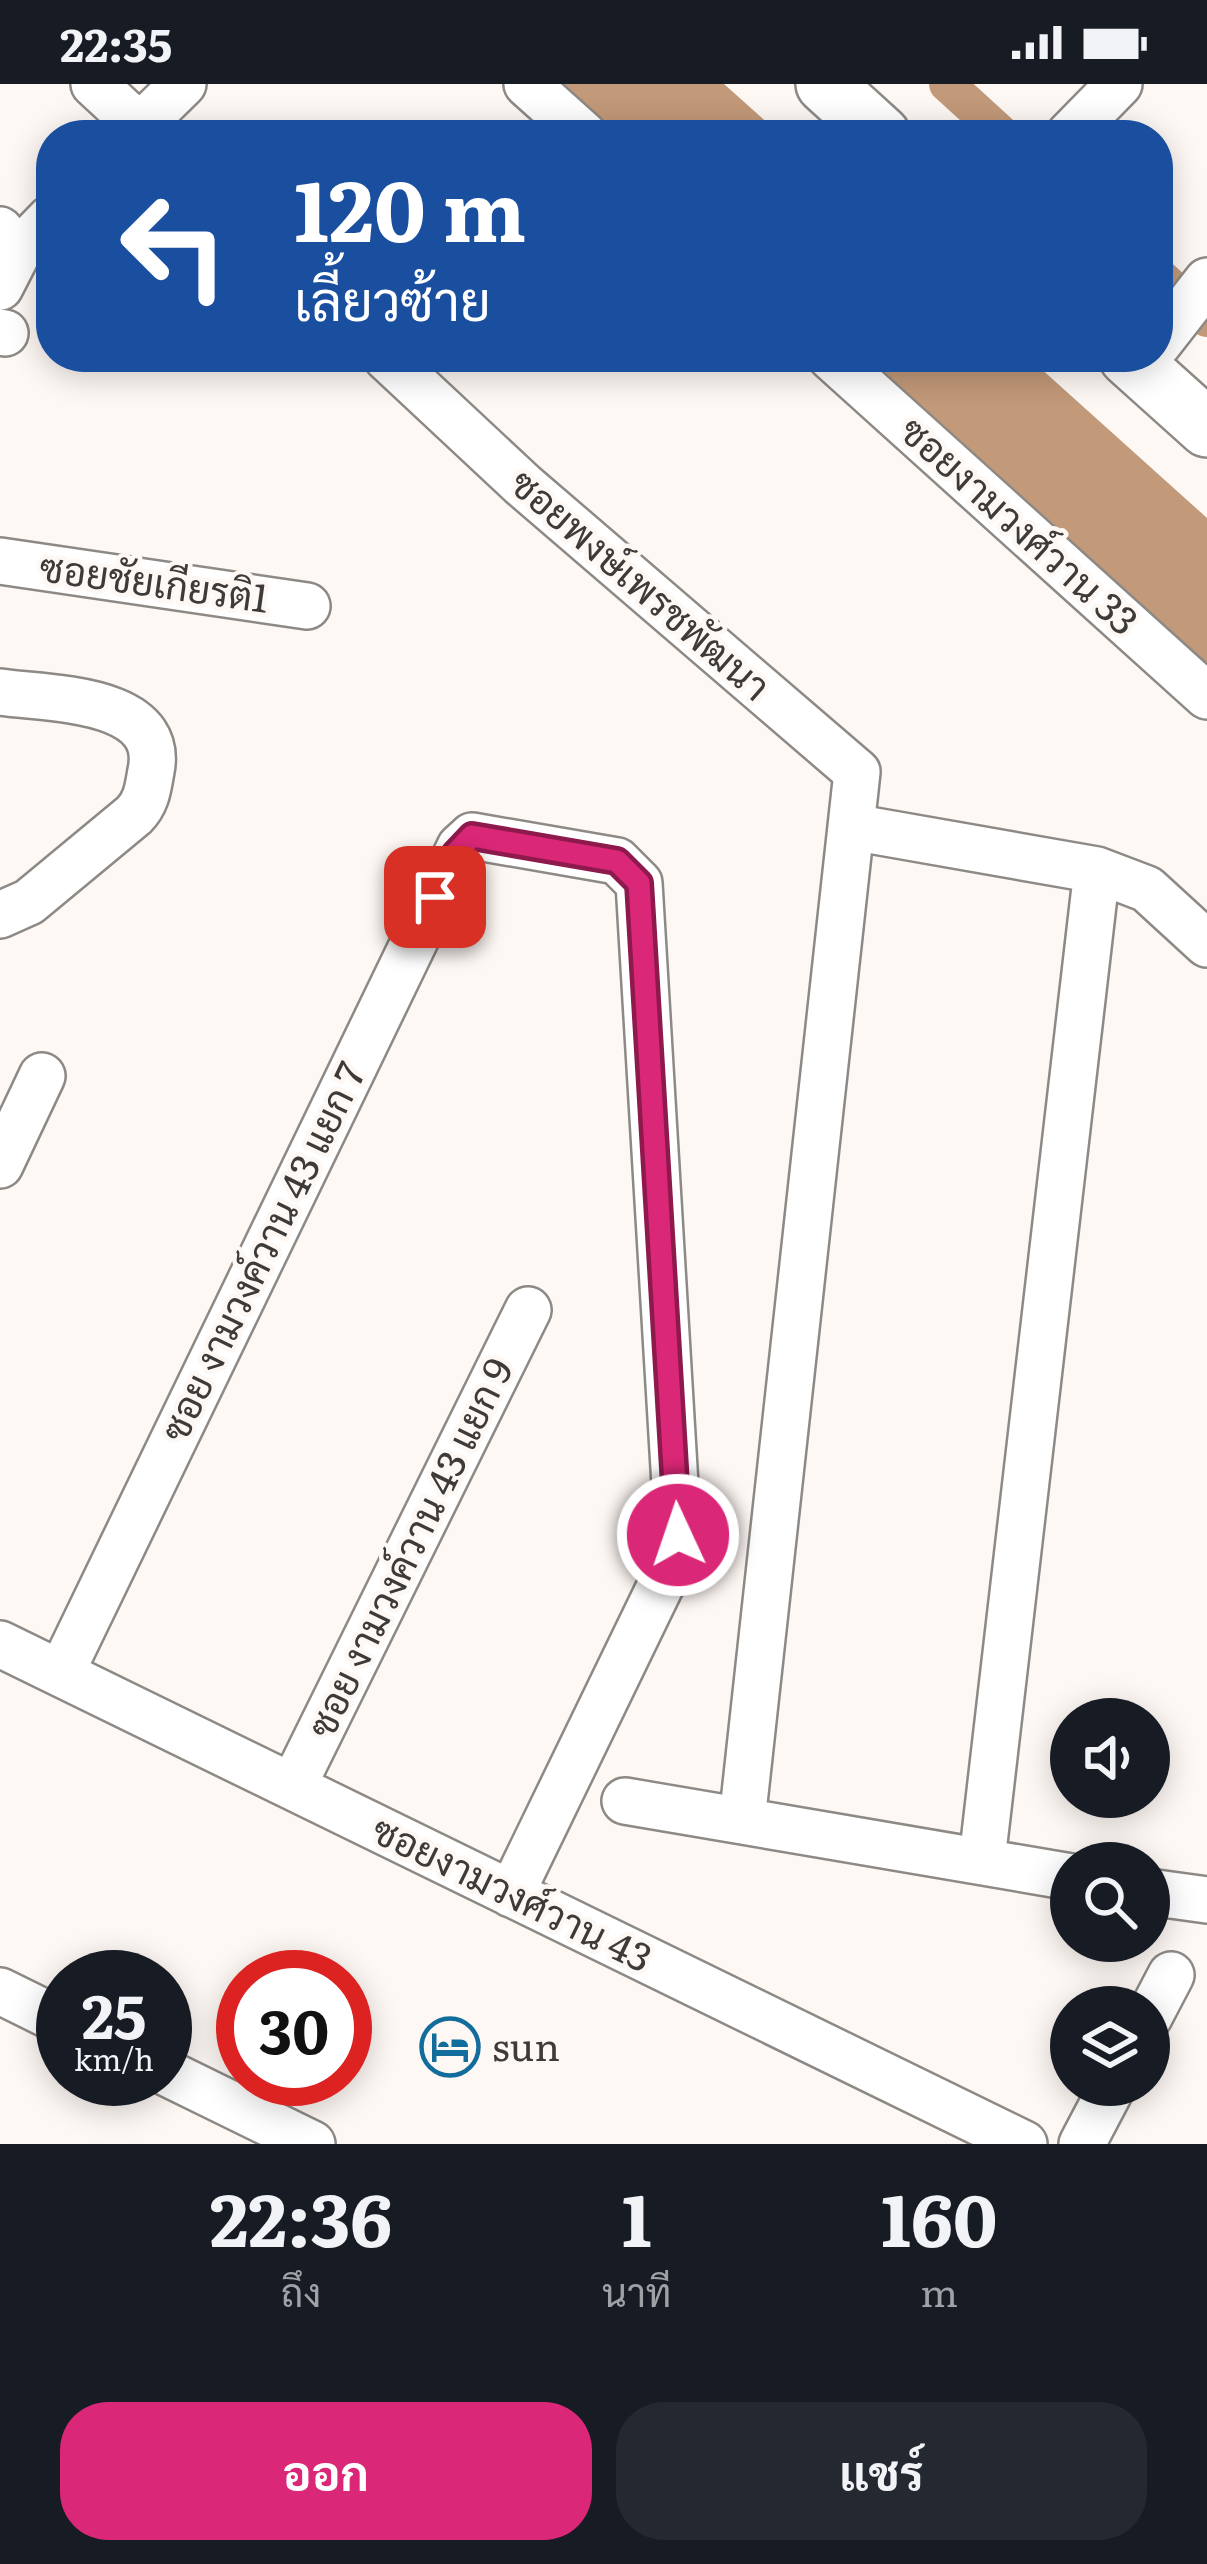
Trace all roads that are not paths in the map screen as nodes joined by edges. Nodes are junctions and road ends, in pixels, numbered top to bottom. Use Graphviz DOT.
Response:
graph roads {
  1 [pos="94,84"];
  2 [pos="183,84"];
  3 [pos="527,84"];
  4 [pos="825,84"];
  5 [pos="1119,84"];
  6 [pos="128,120"];
  7 [pos="150,120"];
  8 [pos="567,120"];
  9 [pos="865,120"];
  10 [pos="1084,120"];
  11 [pos="36,231"];
  12 [pos="6,256"];
  13 [pos="1207,281"];
  14 [pos="1173,321"];
  15 [pos="402,372"];
  16 [pos="848,372"];
  17 [pos="1165,372"];
  18 [pos="1207,428"];
  19 [pos="0,561"];
  20 [pos="307,605"];
  21 [pos="0,692"];
  22 [pos="1207,696"];
  23 [pos="852,826"];
  24 [pos="1097,870"];
  25 [pos="0,915"];
  26 [pos="1207,944"];
  27 [pos="42,1076"];
  28 [pos="0,1165"];
  29 [pos="528,1310"];
  30 [pos="0,1644"];
  31 [pos="61,1673"];
  32 [pos="292,1786"];
  33 [pos="625,1801"];
  34 [pos="742,1821"];
  35 [pos="982,1860"];
  36 [pos="1050,1873"];
  37 [pos="512,1894"];
  38 [pos="1170,1895"];
  39 [pos="1207,1900"];
  40 [pos="1172,1975"];
  41 [pos="1166,1986"];
  42 [pos="0,1991"];
  43 [pos="36,2009"];
  44 [pos="192,2085"];
  45 [pos="1102,2106"];
  46 [pos="312,2144"];
  47 [pos="1024,2144"];
  48 [pos="1082,2144"];
  1 -- 6 [label="street"];
  2 -- 7 [label="street"];
  3 -- 8 [label="street"];
  4 -- 9 [label="main road"];
  5 -- 10 [label="street"];
  11 -- 12 [label="street"];
  13 -- 14 [label="street"];
  15 -- 23 [label="street, ซอยพงษ์เพรชพัฒนา"];
  16 -- 22 [label="street, ซอยงามวงศ์วาน 33"];
  17 -- 18 [label="main road"];
  19 -- 20 [label="street, ซอยชัยเกียรติ1"];
  21 -- 25 [label="street"];
  23 -- 24 [label="street"];
  23 -- 34 [label="street, ซอยพงษ์เพรชพัฒนา"];
  24 -- 26 [label="street"];
  24 -- 35 [label="street"];
  27 -- 28 [label="street"];
  29 -- 32 [label="street, ซอย งามวงค์วาน 43 แยก 9"];
  30 -- 31 [label="street, ซอยงามวงศ์วาน 43"];
  31 -- 32 [label="street, ซอยงามวงศ์วาน 43"];
  31 -- 37 [label="street, ซอย งามวงค์วาน 43 แยก 7"];
  32 -- 37 [label="street, ซอยงามวงศ์วาน 43"];
  33 -- 34 [label="street"];
  34 -- 35 [label="street"];
  35 -- 36 [label="street"];
  37 -- 47 [label="street, ซอยงามวงศ์วาน 43"];
  38 -- 39 [label="street"];
  40 -- 41 [label="street"];
  42 -- 43 [label="street"];
  44 -- 46 [label="street"];
  45 -- 48 [label="street"];
}
